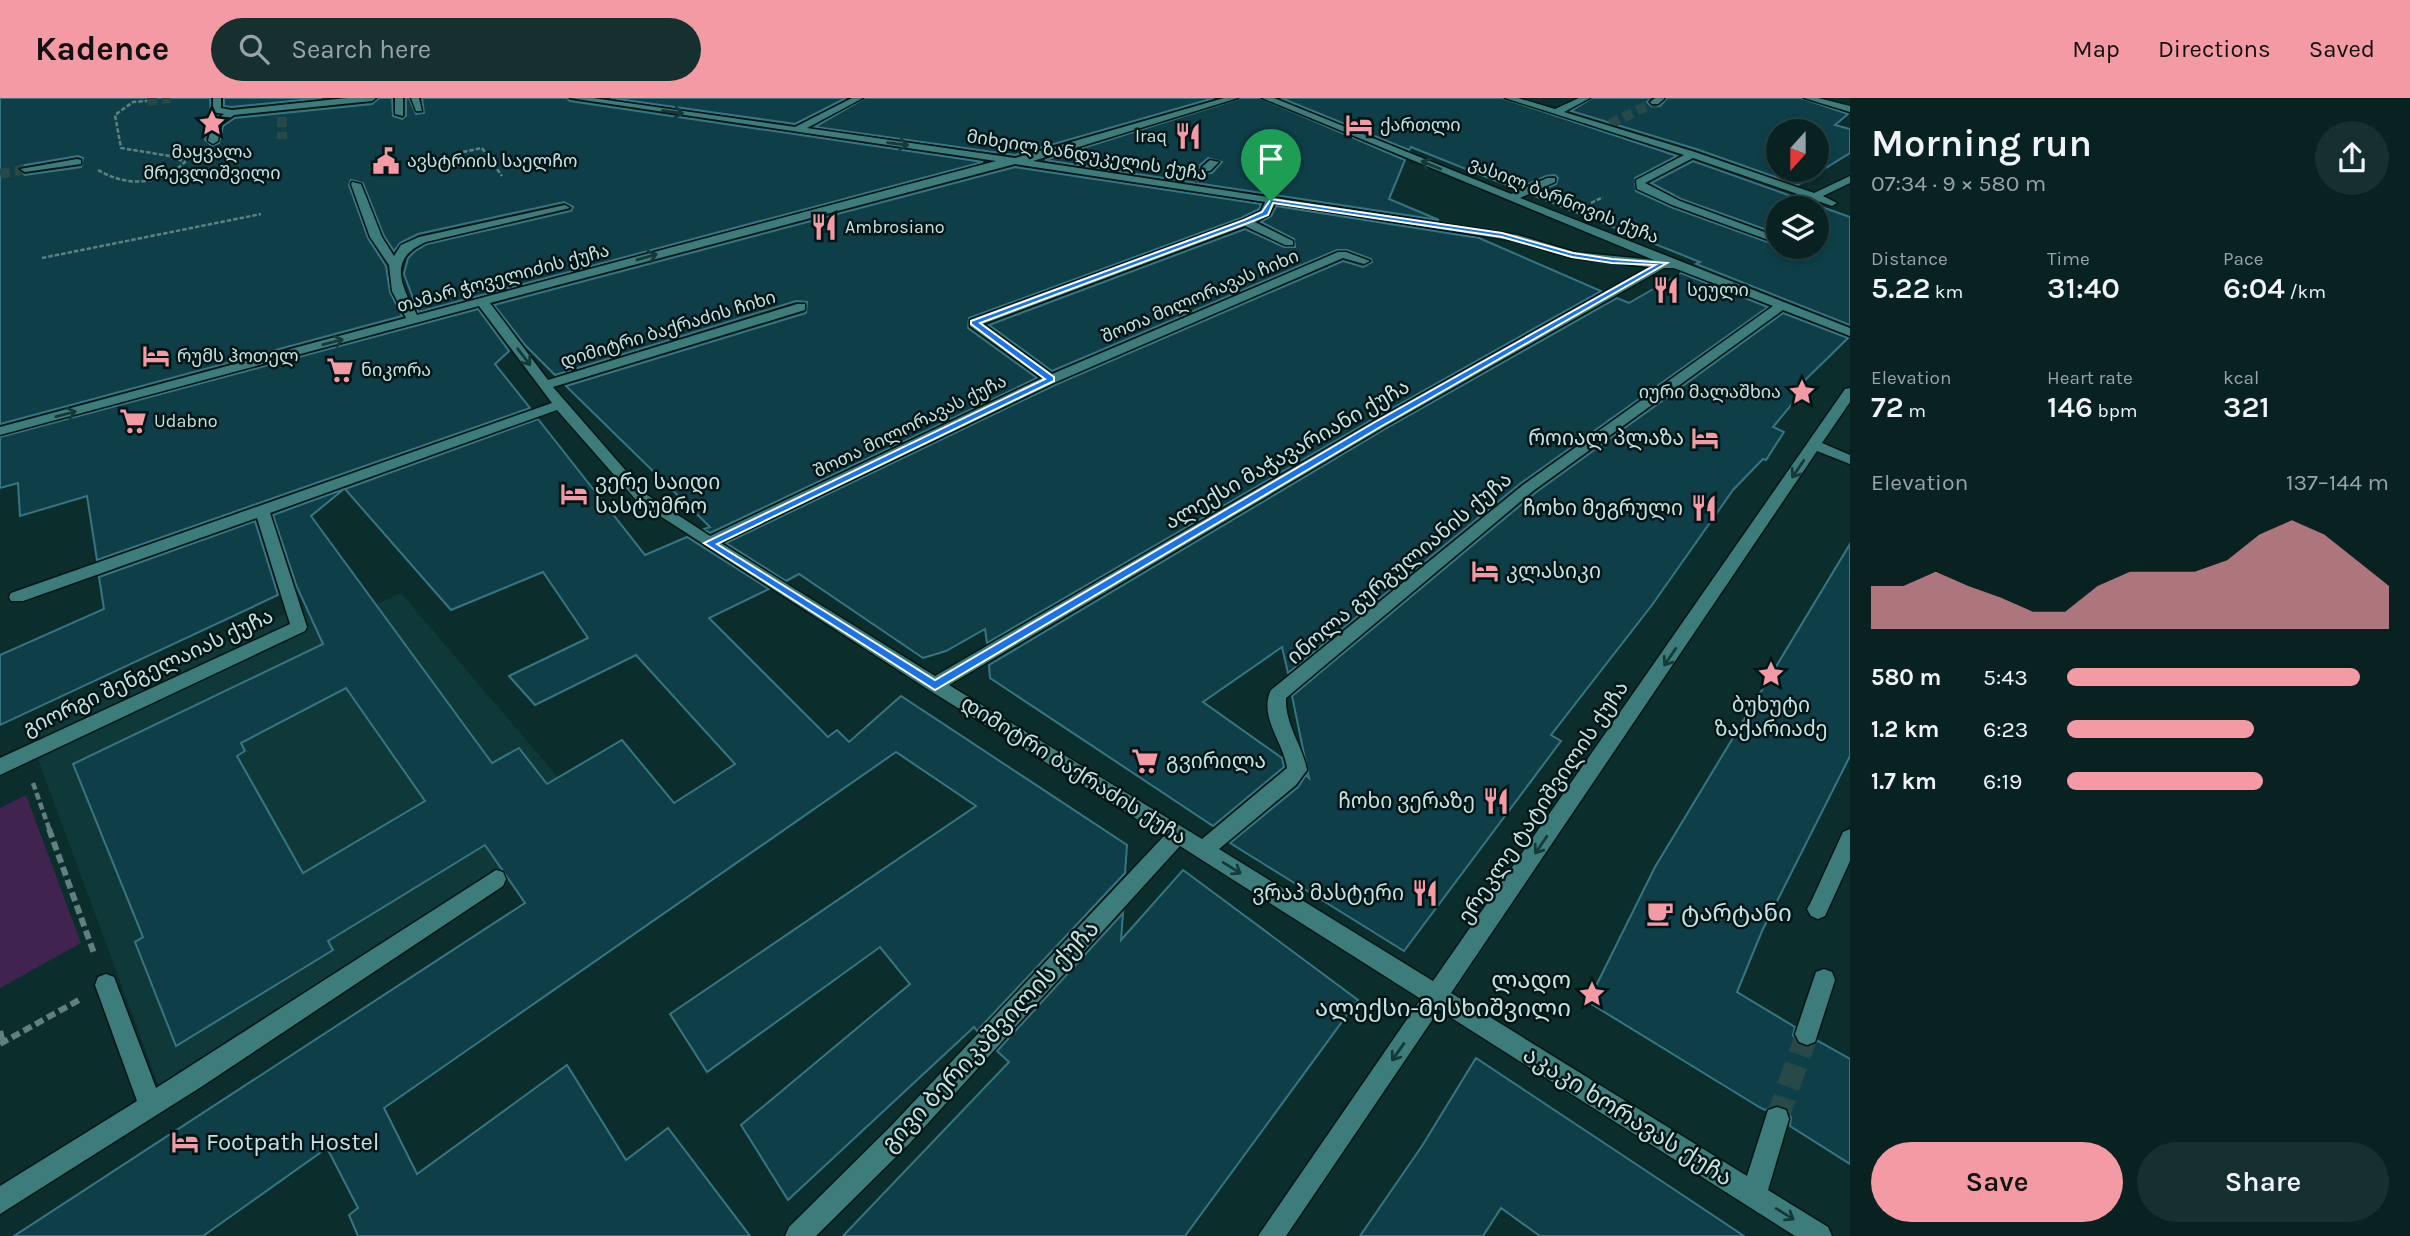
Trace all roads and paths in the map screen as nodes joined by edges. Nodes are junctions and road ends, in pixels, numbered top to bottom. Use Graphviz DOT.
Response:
graph roads {
  1 [pos="217,98"];
  2 [pos="372,98"];
  3 [pos="399,98"];
  4 [pos="415,98"];
  5 [pos="574,98"];
  6 [pos="859,98"];
  7 [pos="1234,98"];
  8 [pos="1266,98"];
  9 [pos="1509,98"];
  10 [pos="1586,98"];
  11 [pos="1816,99"];
  12 [pos="609,100"];
  13 [pos="146,101"];
  14 [pos="419,109"];
  15 [pos="1850,109"];
  16 [pos="232,113"];
  17 [pos="1555,113"];
  18 [pos="400,114"];
  19 [pos="796,130"];
  20 [pos="213,141"];
  21 [pos="463,152"];
  22 [pos="1692,155"];
  23 [pos="1016,161"];
  24 [pos="77,162"];
  25 [pos="25,169"];
  26 [pos="502,176"];
  27 [pos="1551,180"];
  28 [pos="1850,180"];
  29 [pos="356,184"];
  30 [pos="1811,196"];
  31 [pos="1816,196"];
  32 [pos="1511,198"];
  33 [pos="1271,201"];
  34 [pos="1829,202"];
  35 [pos="1832,203"];
  36 [pos="565,208"];
  37 [pos="261,214"];
  38 [pos="1246,222"];
  39 [pos="1766,236"];
  40 [pos="1289,243"];
  41 [pos="1572,255"];
  42 [pos="42,258"];
  43 [pos="1364,261"];
  44 [pos="1670,264"];
  45 [pos="395,265"];
  46 [pos="1615,290"];
  47 [pos="483,303"];
  48 [pos="1781,306"];
  49 [pos="801,307"];
  50 [pos="414,321"];
  51 [pos="1850,332"];
  52 [pos="1051,379"];
  53 [pos="545,385"];
  54 [pos="1850,392"];
  55 [pos="560,405"];
  56 [pos="0,432"];
  57 [pos="1814,444"];
  58 [pos="1850,460"];
  59 [pos="262,510"];
  60 [pos="709,543"];
  61 [pos="17,597"];
  62 [pos="935,685"];
  63 [pos="23,755"];
  64 [pos="0,767"];
  65 [pos="1178,834"];
  66 [pos="1850,838"];
  67 [pos="1203,850"];
  68 [pos="496,879"];
  69 [pos="1818,909"];
  70 [pos="1824,980"];
  71 [pos="106,985"];
  72 [pos="1437,995"];
  73 [pos="0,1031"];
  74 [pos="1807,1034"];
  75 [pos="1,1043"];
  76 [pos="150,1106"];
  77 [pos="1777,1119"];
  78 [pos="1754,1195"];
  79 [pos="0,1201"];
  80 [pos="798,1236"];
  81 [pos="1272,1236"];
  82 [pos="1819,1236"];
  1 -- 16 [label="street"];
  2 -- 16 [label="street"];
  3 -- 18 [label="street"];
  4 -- 14 [label="street"];
  5 -- 12 [label="street, მიხეილ ზანდუკელის ქუჩა"];
  6 -- 19 [label="street"];
  7 -- 23 [label="street, თამარ ჭოველიძის ქუჩა"];
  32 -- 8 [label="street, ვასილ ბარნოვის ქუჩა, one-way"];
  9 -- 17 [label="street"];
  10 -- 17 [label="street"];
  11 -- 15 [label="street"];
  12 -- 19 [label="street, მიხეილ ზანდუკელის ქუჩა, one-way"];
  13 -- 24 [label="path"];
  16 -- 20 [label="street"];
  17 -- 22 [label="street"];
  19 -- 23 [label="street, მიხეილ ზანდუკელის ქუჩა, one-way"];
  21 -- 26 [label="path"];
  22 -- 30 [label="street"];
  22 -- 39 [label="street"];
  23 -- 33 [label="street, მიხეილ ზანდუკელის ქუჩა"];
  47 -- 23 [label="street, თამარ ჭოველიძის ქუჩა, one-way"];
  24 -- 25 [label="street"];
  27 -- 32 [label="street"];
  28 -- 31 [label="street"];
  29 -- 45 [label="street"];
  32 -- 44 [label="street, ვასილ ბარნოვის ქუჩა"];
  33 -- 38 [label="street, შოთა მილორავას ქუჩა"];
  33 -- 41 [label="street, მიხეილ ზანდუკელის ქუჩა"];
  34 -- 35 [label="street"];
  36 -- 45 [label="street"];
  37 -- 42 [label="path"];
  38 -- 40 [label="street"];
  38 -- 52 [label="street, შოთა მილორავას ქუჩა"];
  41 -- 44 [label="street, მიხეილ ზანდუკელის ქუჩა"];
  41 -- 46 [label="street"];
  43 -- 52 [label="street, შოთა მილორავას ჩიხი"];
  44 -- 46 [label="street, ალექსი მაჭავარიანი ქუჩა"];
  44 -- 48 [label="street, ვასილ ბარნოვის ქუჩა"];
  45 -- 50 [label="street"];
  46 -- 62 [label="street, ალექსი მაჭავარიანი ქუჩა"];
  47 -- 50 [label="street, თამარ ჭოველიძის ქუჩა"];
  47 -- 53 [label="street, დიმიტრი ბაქრაძის ქუჩა, one-way"];
  48 -- 51 [label="street, ვასილ ბარნოვის ქუჩა"];
  48 -- 67 [label="street, ინოლა გურგულიანის ქუჩა"];
  49 -- 53 [label="street, დიმიტრი ბაქრაძის ჩიხი"];
  56 -- 50 [label="street, თამარ ჭოველიძის ქუჩა, one-way"];
  52 -- 60 [label="street, შოთა მილორავას ქუჩა"];
  53 -- 55 [label="street, დიმიტრი ბაქრაძის ქუჩა"];
  54 -- 57 [label="street, ერეკლე ტატიშვილის ქუჩა"];
  55 -- 59 [label="street"];
  55 -- 60 [label="street, დიმიტრი ბაქრაძის ქუჩა"];
  57 -- 58 [label="street"];
  57 -- 72 [label="street, ერეკლე ტატიშვილის ქუჩა, one-way"];
  59 -- 61 [label="street"];
  59 -- 63 [label="street, გიორგი შენგელაიას ქუჩა"];
  60 -- 62 [label="street, დიმიტრი ბაქრაძის ქუჩა"];
  62 -- 65 [label="street, დიმიტრი ბაქრაძის ქუჩა"];
  63 -- 64 [label="street, გიორგი შენგელაიას ქუჩა"];
  63 -- 71 [label="path"];
  65 -- 67 [label="street, დიმიტრი ბაქრაძის ქუჩა"];
  65 -- 80 [label="street, გივი ბერიკაშვილის ქუჩა"];
  66 -- 69 [label="street"];
  67 -- 72 [label="street, დიმიტრი ბაქრაძის ქუჩა, one-way"];
  68 -- 76 [label="street"];
  70 -- 74 [label="street"];
  71 -- 75 [label="path"];
  71 -- 76 [label="street"];
  72 -- 78 [label="street, აკაკი ხორავას ქუჩა"];
  72 -- 81 [label="street, ერეკლე ტატიშვილის ქუჩა, one-way"];
  73 -- 75 [label="path"];
  76 -- 79 [label="street"];
  77 -- 78 [label="street"];
  78 -- 82 [label="street, აკაკი ხორავას ქუჩა, one-way"];
}
